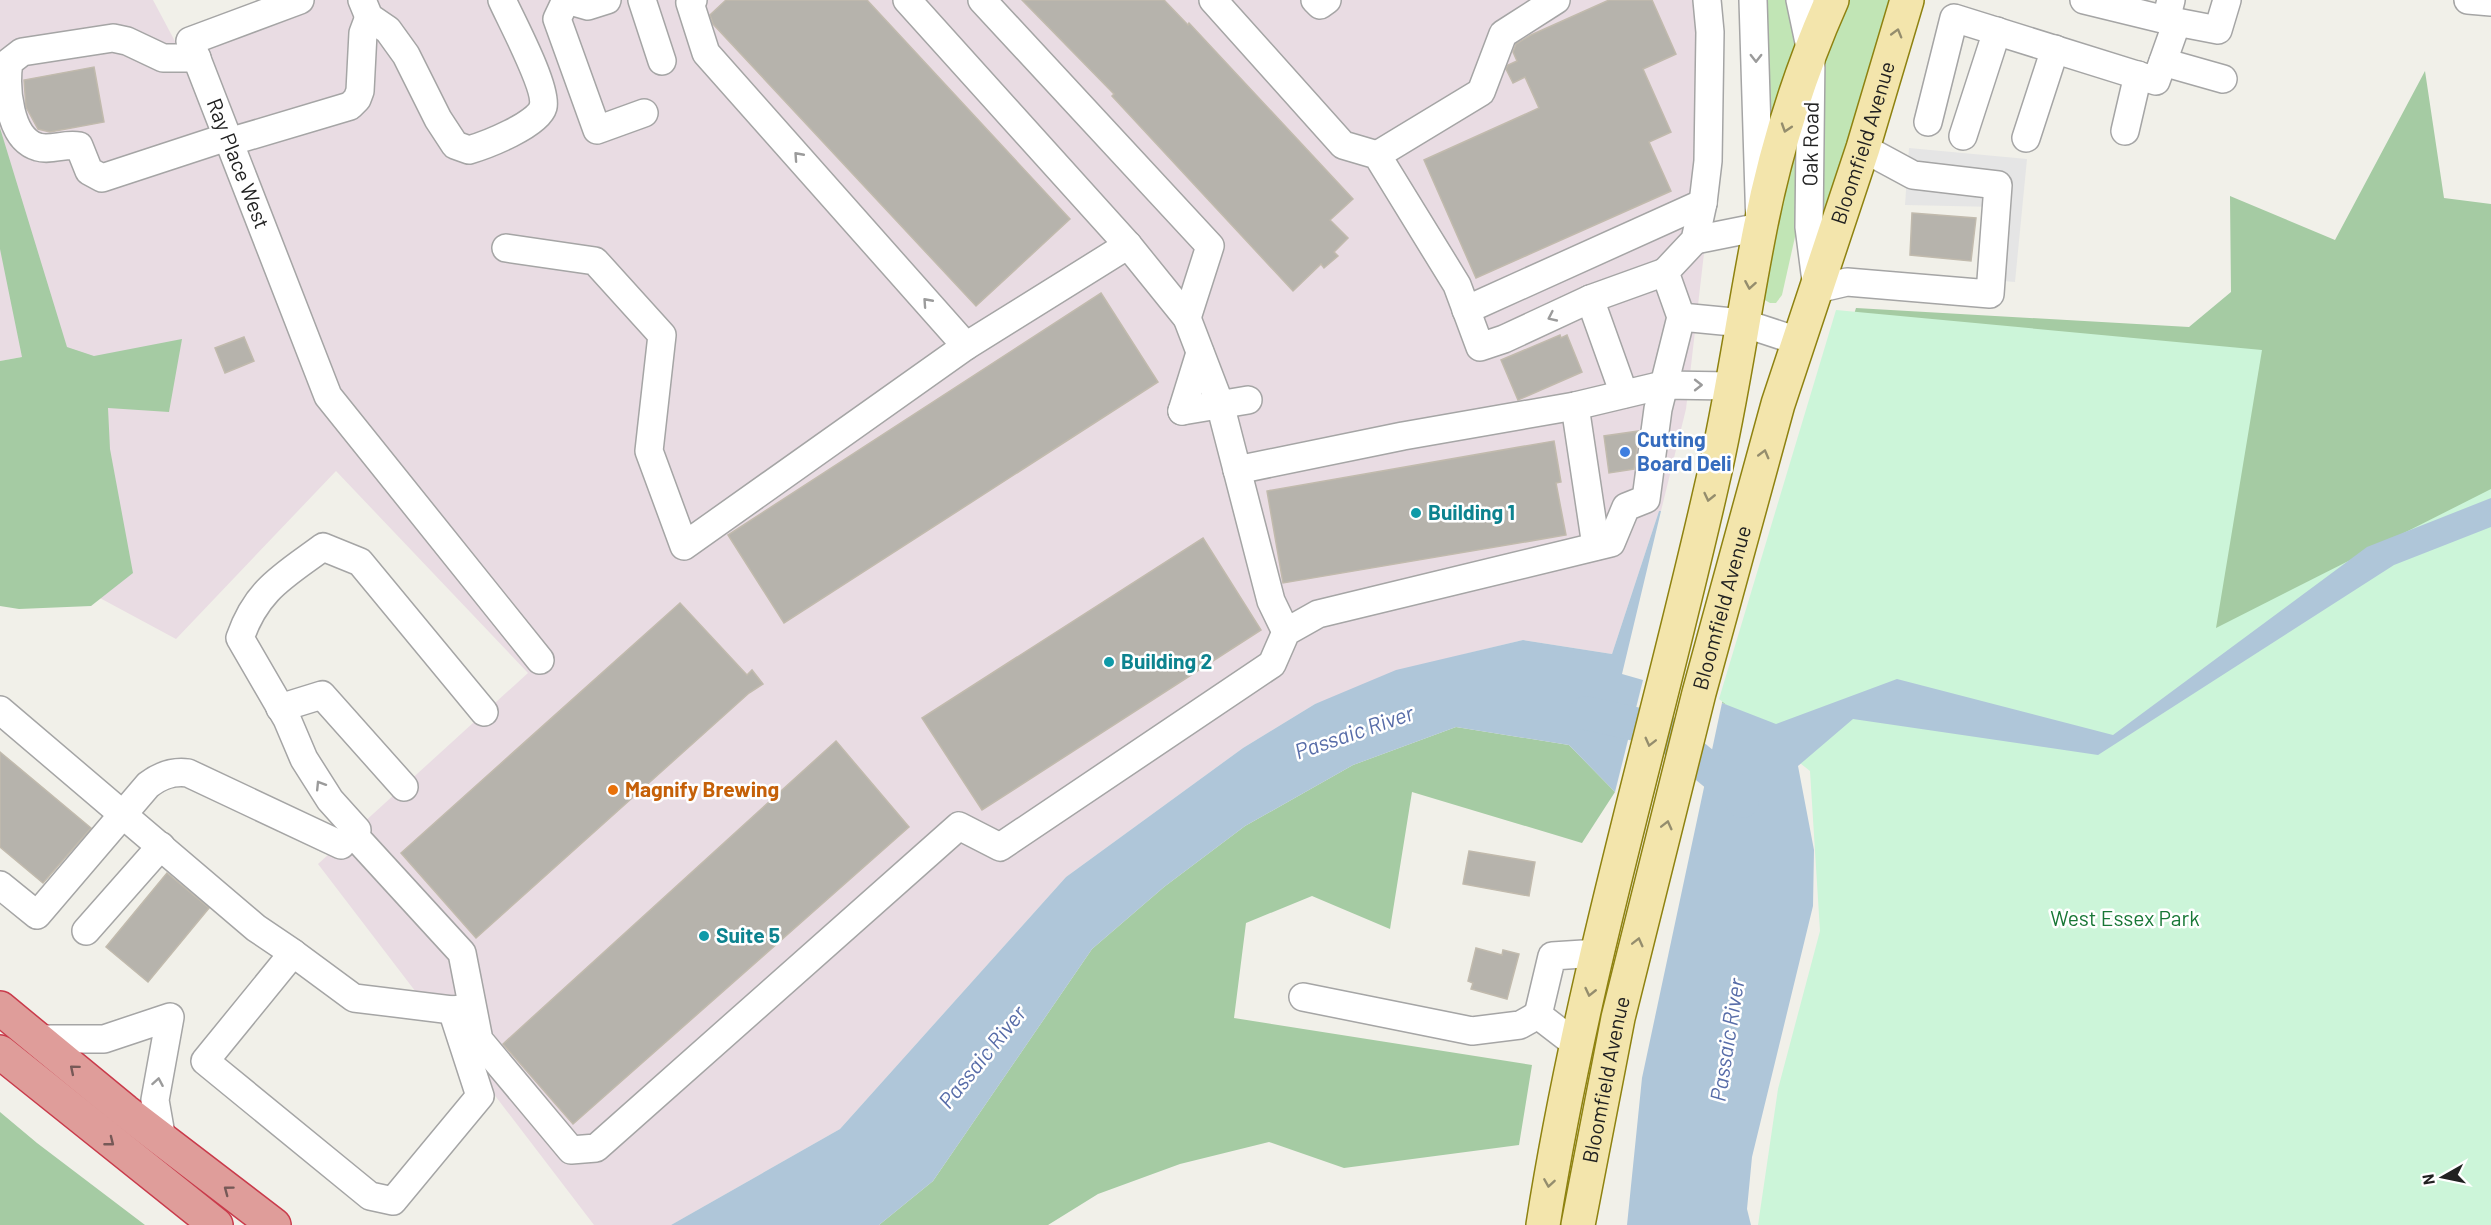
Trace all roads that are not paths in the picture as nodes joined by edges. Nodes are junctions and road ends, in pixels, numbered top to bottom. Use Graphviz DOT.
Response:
graph roads {
  1 [pos="300,0"];
  2 [pos="502,0"];
  3 [pos="566,0"];
  4 [pos="607,0"];
  5 [pos="642,0"];
  6 [pos="693,0"];
  7 [pos="907,0"];
  8 [pos="982,0"];
  9 [pos="1213,0"];
  10 [pos="1315,0"];
  11 [pos="1327,0"];
  12 [pos="1556,0"];
  13 [pos="1707,0"];
  14 [pos="1754,0"];
  15 [pos="1800,0"];
  16 [pos="1832,0"];
  17 [pos="1906,0"];
  18 [pos="2084,0"];
  19 [pos="2228,0"];
  20 [pos="2468,0"];
  21 [pos="2491,2"];
  22 [pos="365,8"];
  23 [pos="2171,14"];
  24 [pos="1997,32"];
  25 [pos="2055,49"];
  26 [pos="1811,52"];
  27 [pos="197,58"];
  28 [pos="662,61"];
  29 [pos="2163,62"];
  30 [pos="2138,75"];
  31 [pos="2223,79"];
  32 [pos="644,113"];
  33 [pos="1928,122"];
  34 [pos="2125,131"];
  35 [pos="1963,136"];
  36 [pos="2026,138"];
  37 [pos="228,140"];
  38 [pos="1863,148"];
  39 [pos="1377,155"];
  40 [pos="1703,203"];
  41 [pos="1760,227"];
  42 [pos="1695,240"];
  43 [pos="1128,245"];
  44 [pos="506,248"];
  45 [pos="1665,272"];
  46 [pos="1817,289"];
  47 [pos="1590,299"];
  48 [pos="1466,310"];
  49 [pos="1682,317"];
  50 [pos="1187,318"];
  51 [pos="1743,323"];
  52 [pos="1798,340"];
  53 [pos="966,346"];
  54 [pos="1200,353"];
  55 [pos="1664,385"];
  56 [pos="1732,386"];
  57 [pos="1624,394"];
  58 [pos="1248,400"];
  59 [pos="1220,404"];
  60 [pos="1575,406"];
  61 [pos="1237,470"];
  62 [pos="1596,546"];
  63 [pos="1286,632"];
  64 [pos="540,660"];
  65 [pos="0,710"];
  66 [pos="484,712"];
  67 [pos="283,713"];
  68 [pos="404,787"];
  69 [pos="124,813"];
  70 [pos="350,836"];
  71 [pos="161,846"];
  72 [pos="0,885"];
  73 [pos="86,931"];
  74 [pos="1599,952"];
  75 [pos="293,953"];
  76 [pos="1303,997"];
  77 [pos="0,1008"];
  78 [pos="462,1009"];
  79 [pos="1538,1015"];
  80 [pos="38,1039"];
  81 [pos="1577,1045"];
  82 [pos="0,1052"];
  83 [pos="162,1140"];
  84 [pos="216,1225"];
  85 [pos="274,1225"];
  86 [pos="1543,1225"];
  87 [pos="1578,1225"];
  1 -- 27 [label="street"];
  2 -- 22 [label="street"];
  3 -- 4 [label="street"];
  3 -- 32 [label="street"];
  5 -- 28 [label="street"];
  53 -- 6 [label="street, one-way"];
  7 -- 43 [label="street"];
  8 -- 50 [label="street"];
  9 -- 39 [label="street"];
  10 -- 11 [label="street"];
  12 -- 39 [label="street"];
  13 -- 40 [label="street"];
  14 -- 41 [label="street, one-way"];
  15 -- 26 [label="street, Oak Road"];
  16 -- 26 [label="main road, Bloomfield Avenue"];
  38 -- 17 [label="main road, Bloomfield Avenue, one-way"];
  18 -- 23 [label="street"];
  19 -- 23 [label="street"];
  20 -- 21 [label="street"];
  22 -- 37 [label="street"];
  23 -- 29 [label="street"];
  24 -- 25 [label="street"];
  24 -- 33 [label="street"];
  24 -- 35 [label="street"];
  25 -- 30 [label="street"];
  25 -- 36 [label="street"];
  26 -- 41 [label="main road, Bloomfield Avenue, one-way"];
  26 -- 46 [label="street, Oak Road"];
  27 -- 37 [label="street, Ray Place West"];
  27 -- 37 [label="street"];
  29 -- 30 [label="street"];
  29 -- 31 [label="street"];
  30 -- 34 [label="street"];
  37 -- 64 [label="street, Ray Place West"];
  38 -- 46 [label="main road, Bloomfield Avenue"];
  38 -- 46 [label="street"];
  39 -- 48 [label="street"];
  40 -- 42 [label="street"];
  40 -- 48 [label="street"];
  41 -- 42 [label="street"];
  41 -- 51 [label="main road, Bloomfield Avenue, one-way"];
  42 -- 45 [label="street"];
  43 -- 50 [label="street"];
  43 -- 53 [label="street"];
  44 -- 53 [label="street"];
  45 -- 47 [label="street"];
  45 -- 49 [label="street"];
  46 -- 52 [label="main road, Bloomfield Avenue"];
  47 -- 48 [label="street, one-way"];
  47 -- 57 [label="street"];
  49 -- 51 [label="street"];
  49 -- 55 [label="street"];
  50 -- 54 [label="street"];
  51 -- 52 [label="street"];
  51 -- 56 [label="main road, Bloomfield Avenue"];
  87 -- 52 [label="main road, Bloomfield Avenue, one-way"];
  54 -- 59 [label="street"];
  54 -- 59 [label="street"];
  55 -- 56 [label="street, one-way"];
  55 -- 57 [label="street"];
  55 -- 62 [label="street"];
  56 -- 74 [label="main road, Bloomfield Avenue, one-way"];
  57 -- 60 [label="street"];
  58 -- 59 [label="street"];
  59 -- 61 [label="street"];
  60 -- 61 [label="street"];
  60 -- 62 [label="street"];
  61 -- 63 [label="street"];
  62 -- 63 [label="street"];
  63 -- 78 [label="street"];
  65 -- 69 [label="street"];
  66 -- 67 [label="street"];
  67 -- 68 [label="street"];
  70 -- 67 [label="street, one-way"];
  69 -- 70 [label="street"];
  69 -- 71 [label="street"];
  69 -- 72 [label="street"];
  70 -- 78 [label="street"];
  71 -- 73 [label="street"];
  71 -- 75 [label="street"];
  74 -- 79 [label="street"];
  74 -- 81 [label="main road, Bloomfield Avenue, one-way"];
  75 -- 78 [label="street"];
  75 -- 78 [label="street"];
  76 -- 79 [label="street"];
  77 -- 80 [label="highway"];
  79 -- 81 [label="street"];
  83 -- 80 [label="highway, one-way"];
  83 -- 80 [label="street, one-way"];
  81 -- 86 [label="main road, Bloomfield Avenue, one-way"];
  82 -- 84 [label="highway, one-way"];
  85 -- 83 [label="highway, one-way"];
}
